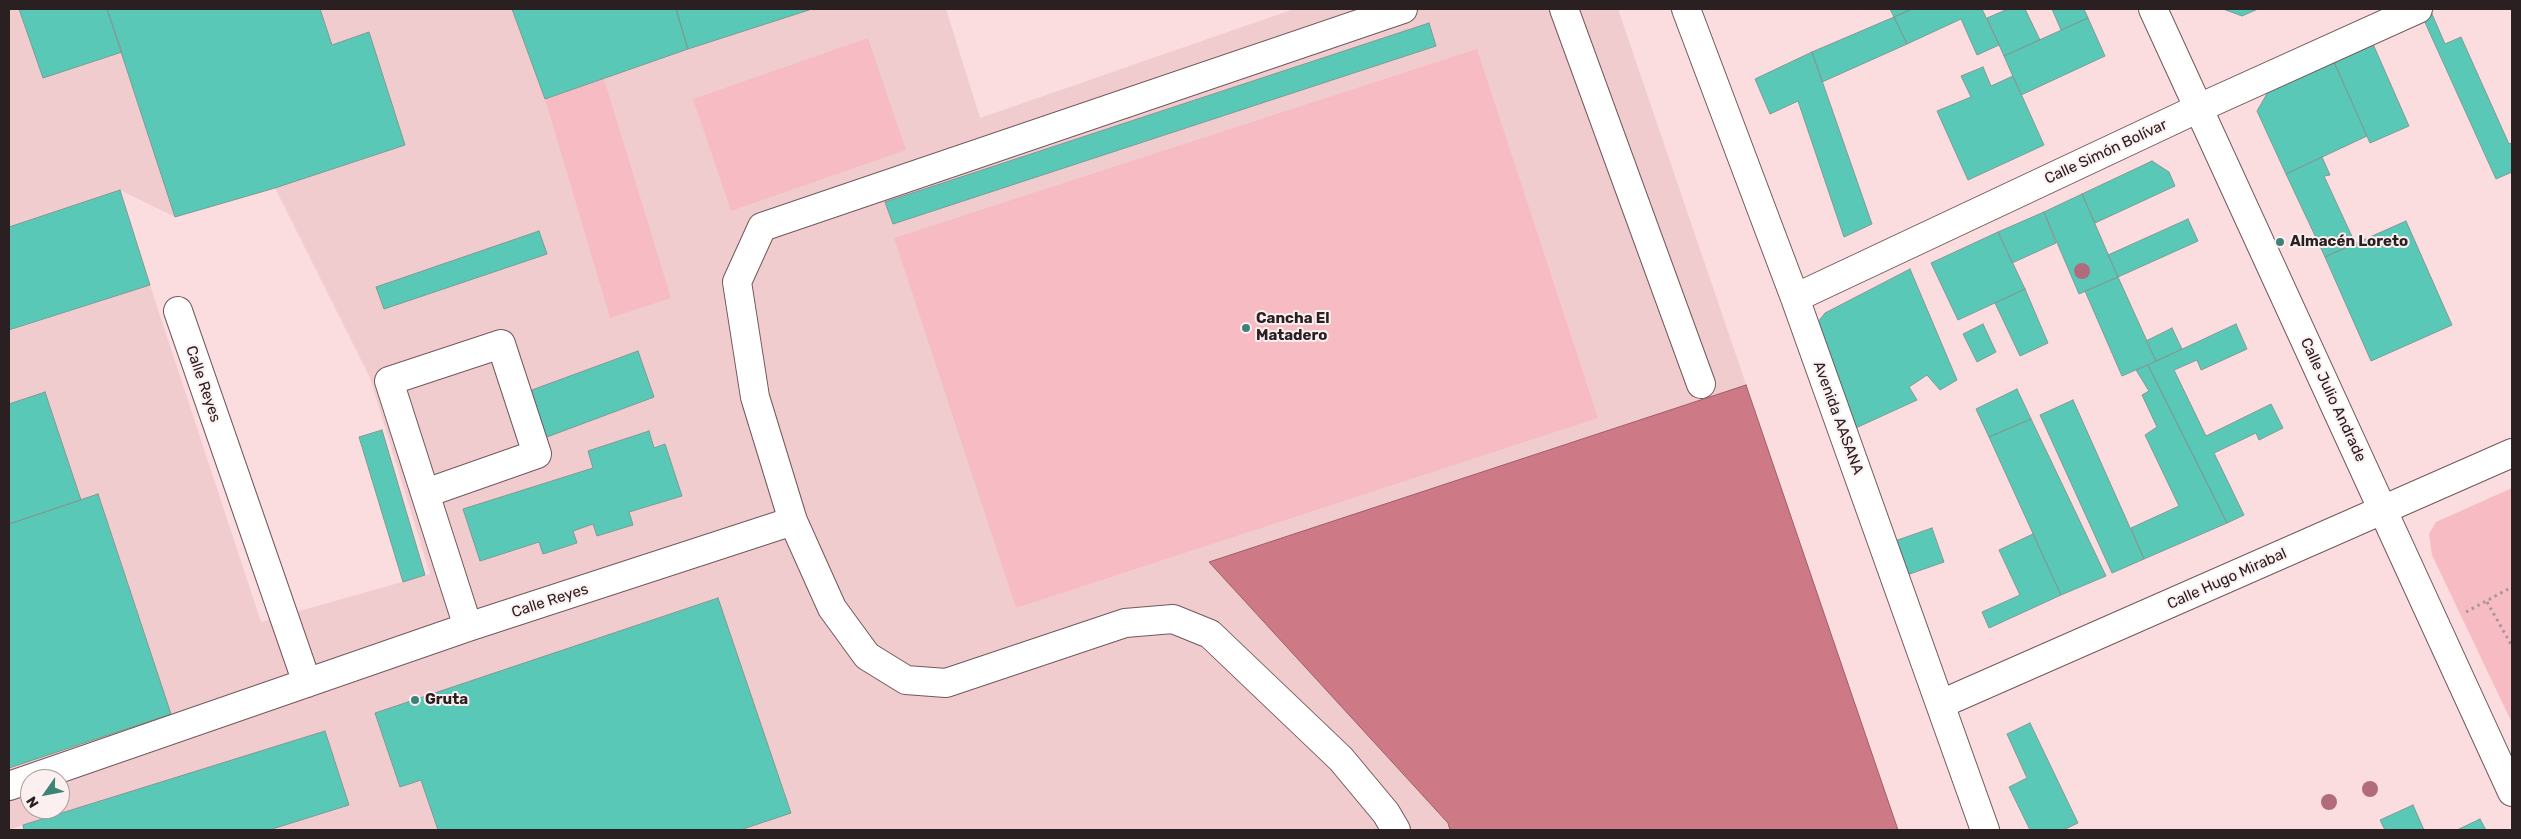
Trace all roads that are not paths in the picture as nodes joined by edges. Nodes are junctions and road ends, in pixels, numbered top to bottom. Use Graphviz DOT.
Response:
graph roads {
  1 [pos="1403,9"];
  2 [pos="1564,9"];
  3 [pos="1686,9"];
  4 [pos="2153,9"];
  5 [pos="2418,9"];
  6 [pos="2199,108"];
  7 [pos="1795,298"];
  8 [pos="178,311"];
  9 [pos="1701,384"];
  10 [pos="2512,453"];
  11 [pos="426,493"];
  12 [pos="2383,511"];
  13 [pos="793,520"];
  14 [pos="468,627"];
  15 [pos="307,683"];
  16 [pos="1941,704"];
  17 [pos="9,786"];
  18 [pos="2512,792"];
  19 [pos="1396,830"];
  20 [pos="1985,830"];
  1 -- 13 [label="street"];
  2 -- 9 [label="street"];
  3 -- 7 [label="street, Avenida AASANA"];
  4 -- 6 [label="street, Calle Julio Andrade"];
  5 -- 6 [label="street, Calle Simón Bolívar"];
  6 -- 7 [label="street, Calle Simón Bolívar"];
  6 -- 12 [label="street, Calle Julio Andrade"];
  7 -- 16 [label="street, Avenida AASANA"];
  8 -- 15 [label="street, Calle Reyes"];
  10 -- 12 [label="street, Calle Hugo Mirabal"];
  11 -- 11 [label="street"];
  11 -- 14 [label="street"];
  12 -- 16 [label="street, Calle Hugo Mirabal"];
  12 -- 18 [label="street, Calle Julio Andrade"];
  13 -- 14 [label="street, Calle Reyes"];
  13 -- 19 [label="street"];
  14 -- 15 [label="street, Calle Reyes"];
  15 -- 17 [label="street, Calle Reyes"];
  16 -- 20 [label="street, Avenida AASANA"];
}
